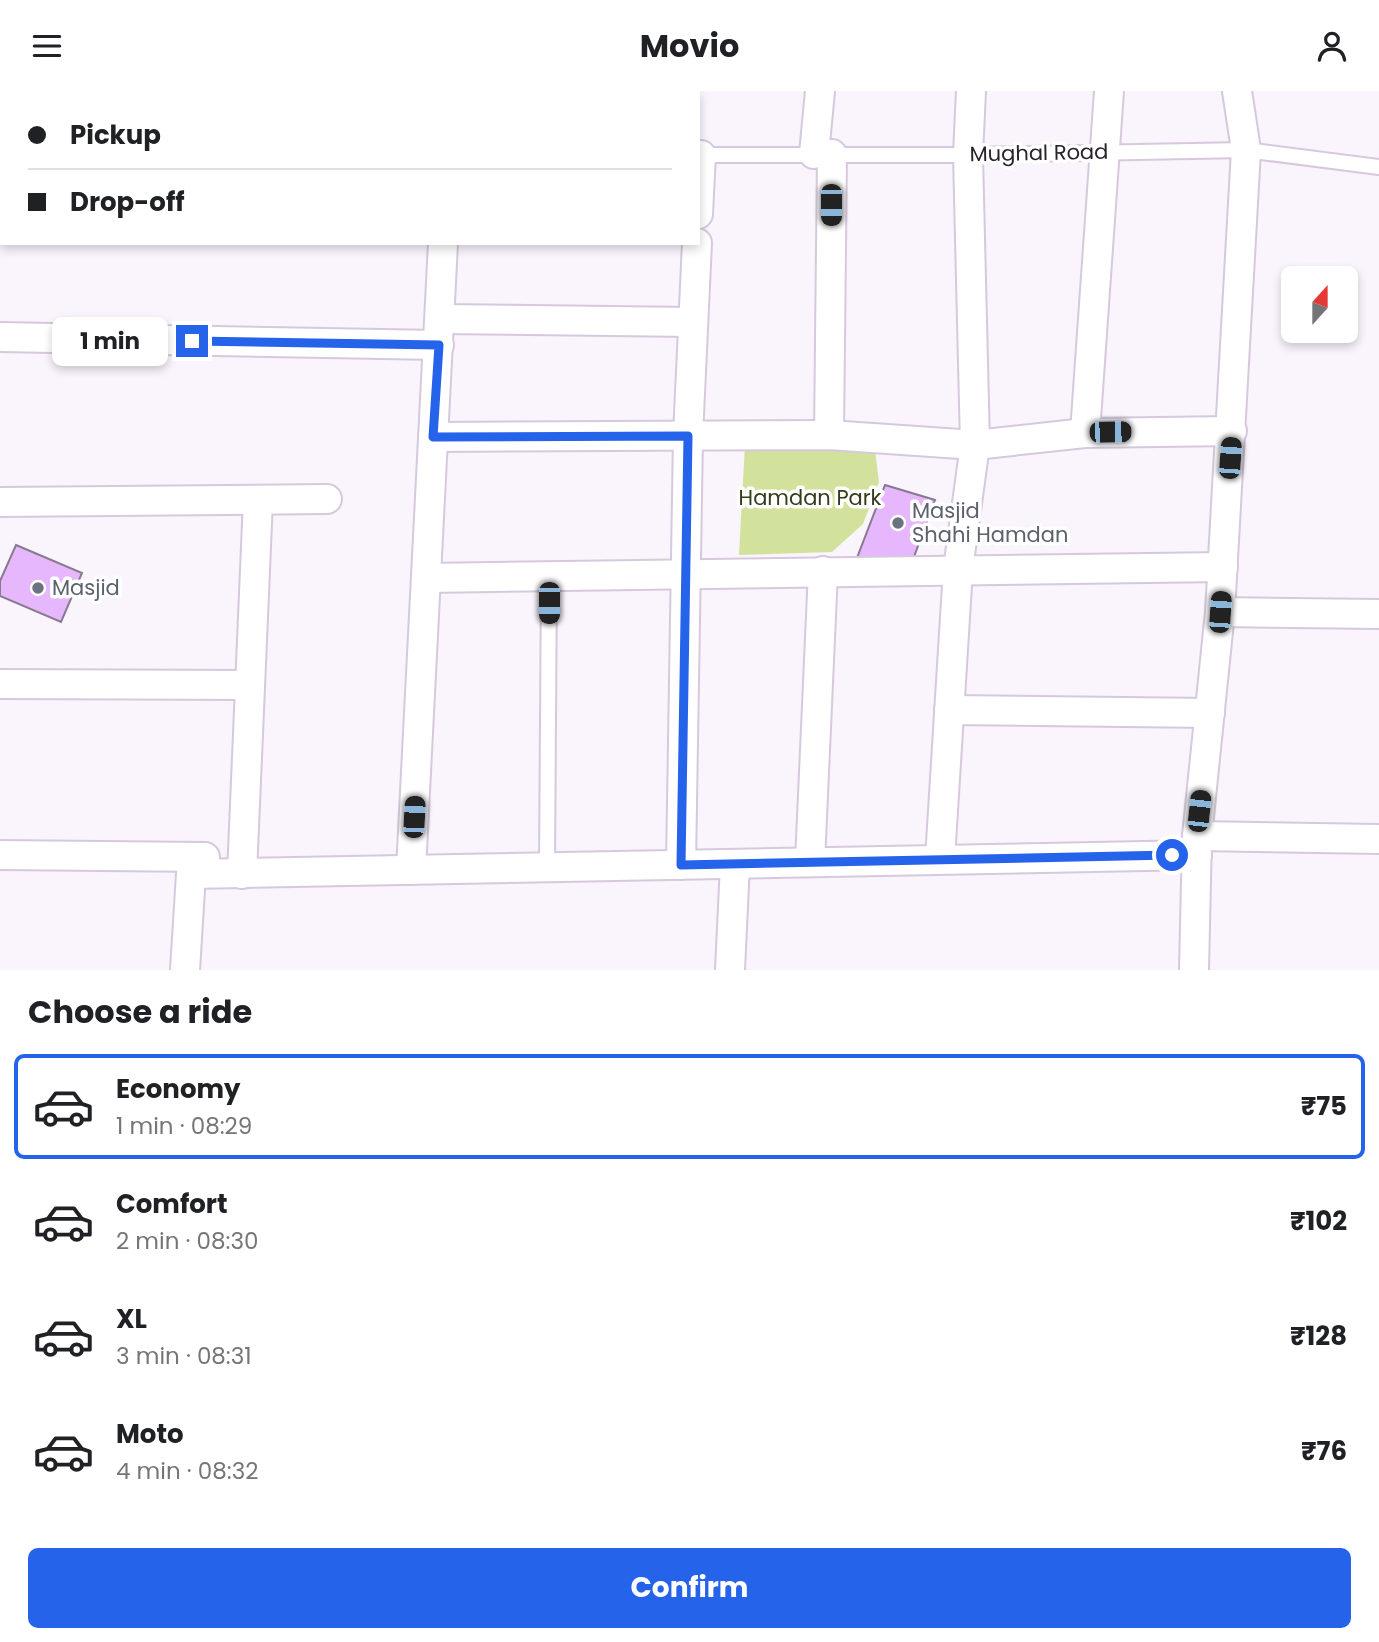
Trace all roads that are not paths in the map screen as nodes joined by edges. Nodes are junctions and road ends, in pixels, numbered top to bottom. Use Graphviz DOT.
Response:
graph roads {
  1 [pos="820,91"];
  2 [pos="971,91"];
  3 [pos="1109,91"];
  4 [pos="1237,91"];
  5 [pos="1246,150"];
  6 [pos="1105,152"];
  7 [pos="823,154"];
  8 [pos="700,155"];
  9 [pos="968,155"];
  10 [pos="1379,167"];
  11 [pos="443,245"];
  12 [pos="697,245"];
  13 [pos="693,322"];
  14 [pos="439,332"];
  15 [pos="0,337"];
  16 [pos="1232,431"];
  17 [pos="1085,433"];
  18 [pos="829,435"];
  19 [pos="688,436"];
  20 [pos="433,437"];
  21 [pos="975,445"];
  22 [pos="327,499"];
  23 [pos="258,500"];
  24 [pos="0,502"];
  25 [pos="1223,567"];
  26 [pos="958,569"];
  27 [pos="823,571"];
  28 [pos="686,573"];
  29 [pos="549,576"];
  30 [pos="426,578"];
  31 [pos="1220,612"];
  32 [pos="1379,614"];
  33 [pos="0,684"];
  34 [pos="250,685"];
  35 [pos="949,710"];
  36 [pos="1210,713"];
  37 [pos="1379,839"];
  38 [pos="1197,845"];
  39 [pos="0,855"];
  40 [pos="940,859"];
  41 [pos="810,862"];
  42 [pos="735,864"];
  43 [pos="681,865"];
  44 [pos="547,867"];
  45 [pos="411,870"];
  46 [pos="191,874"];
  47 [pos="242,874"];
  48 [pos="185,970"];
  49 [pos="730,970"];
  50 [pos="1194,970"];
  1 -- 7 [label="street"];
  2 -- 9 [label="street"];
  3 -- 6 [label="street"];
  4 -- 5 [label="street"];
  5 -- 6 [label="lane, Mughal Road"];
  5 -- 10 [label="lane, Mughal Road"];
  5 -- 16 [label="street"];
  6 -- 9 [label="lane, Mughal Road"];
  6 -- 17 [label="street"];
  7 -- 8 [label="lane, Mughal Road"];
  7 -- 9 [label="lane, Mughal Road"];
  7 -- 18 [label="street"];
  9 -- 21 [label="street"];
  11 -- 14 [label="street"];
  12 -- 13 [label="street"];
  13 -- 14 [label="street"];
  13 -- 19 [label="street"];
  14 -- 15 [label="street"];
  14 -- 20 [label="street"];
  16 -- 17 [label="street"];
  16 -- 25 [label="street"];
  17 -- 21 [label="street"];
  18 -- 19 [label="street"];
  18 -- 21 [label="street"];
  19 -- 20 [label="street"];
  19 -- 28 [label="street"];
  20 -- 30 [label="street"];
  21 -- 26 [label="street"];
  22 -- 23 [label="street"];
  23 -- 24 [label="street"];
  23 -- 34 [label="street"];
  25 -- 26 [label="street"];
  25 -- 31 [label="street"];
  26 -- 27 [label="street"];
  26 -- 35 [label="street"];
  27 -- 28 [label="street"];
  27 -- 41 [label="street"];
  28 -- 29 [label="street"];
  28 -- 43 [label="street"];
  29 -- 30 [label="street"];
  29 -- 44 [label="lane"];
  30 -- 45 [label="street"];
  31 -- 32 [label="street"];
  31 -- 36 [label="street"];
  33 -- 34 [label="street"];
  34 -- 47 [label="street"];
  35 -- 36 [label="street"];
  35 -- 40 [label="street"];
  36 -- 38 [label="street"];
  37 -- 38 [label="street"];
  38 -- 40 [label="street"];
  38 -- 50 [label="street"];
  39 -- 46 [label="street"];
  40 -- 41 [label="street"];
  41 -- 42 [label="street"];
  42 -- 43 [label="street"];
  42 -- 49 [label="street"];
  43 -- 44 [label="street"];
  44 -- 45 [label="street"];
  45 -- 47 [label="street"];
  46 -- 47 [label="street"];
  46 -- 48 [label="street"];
}
